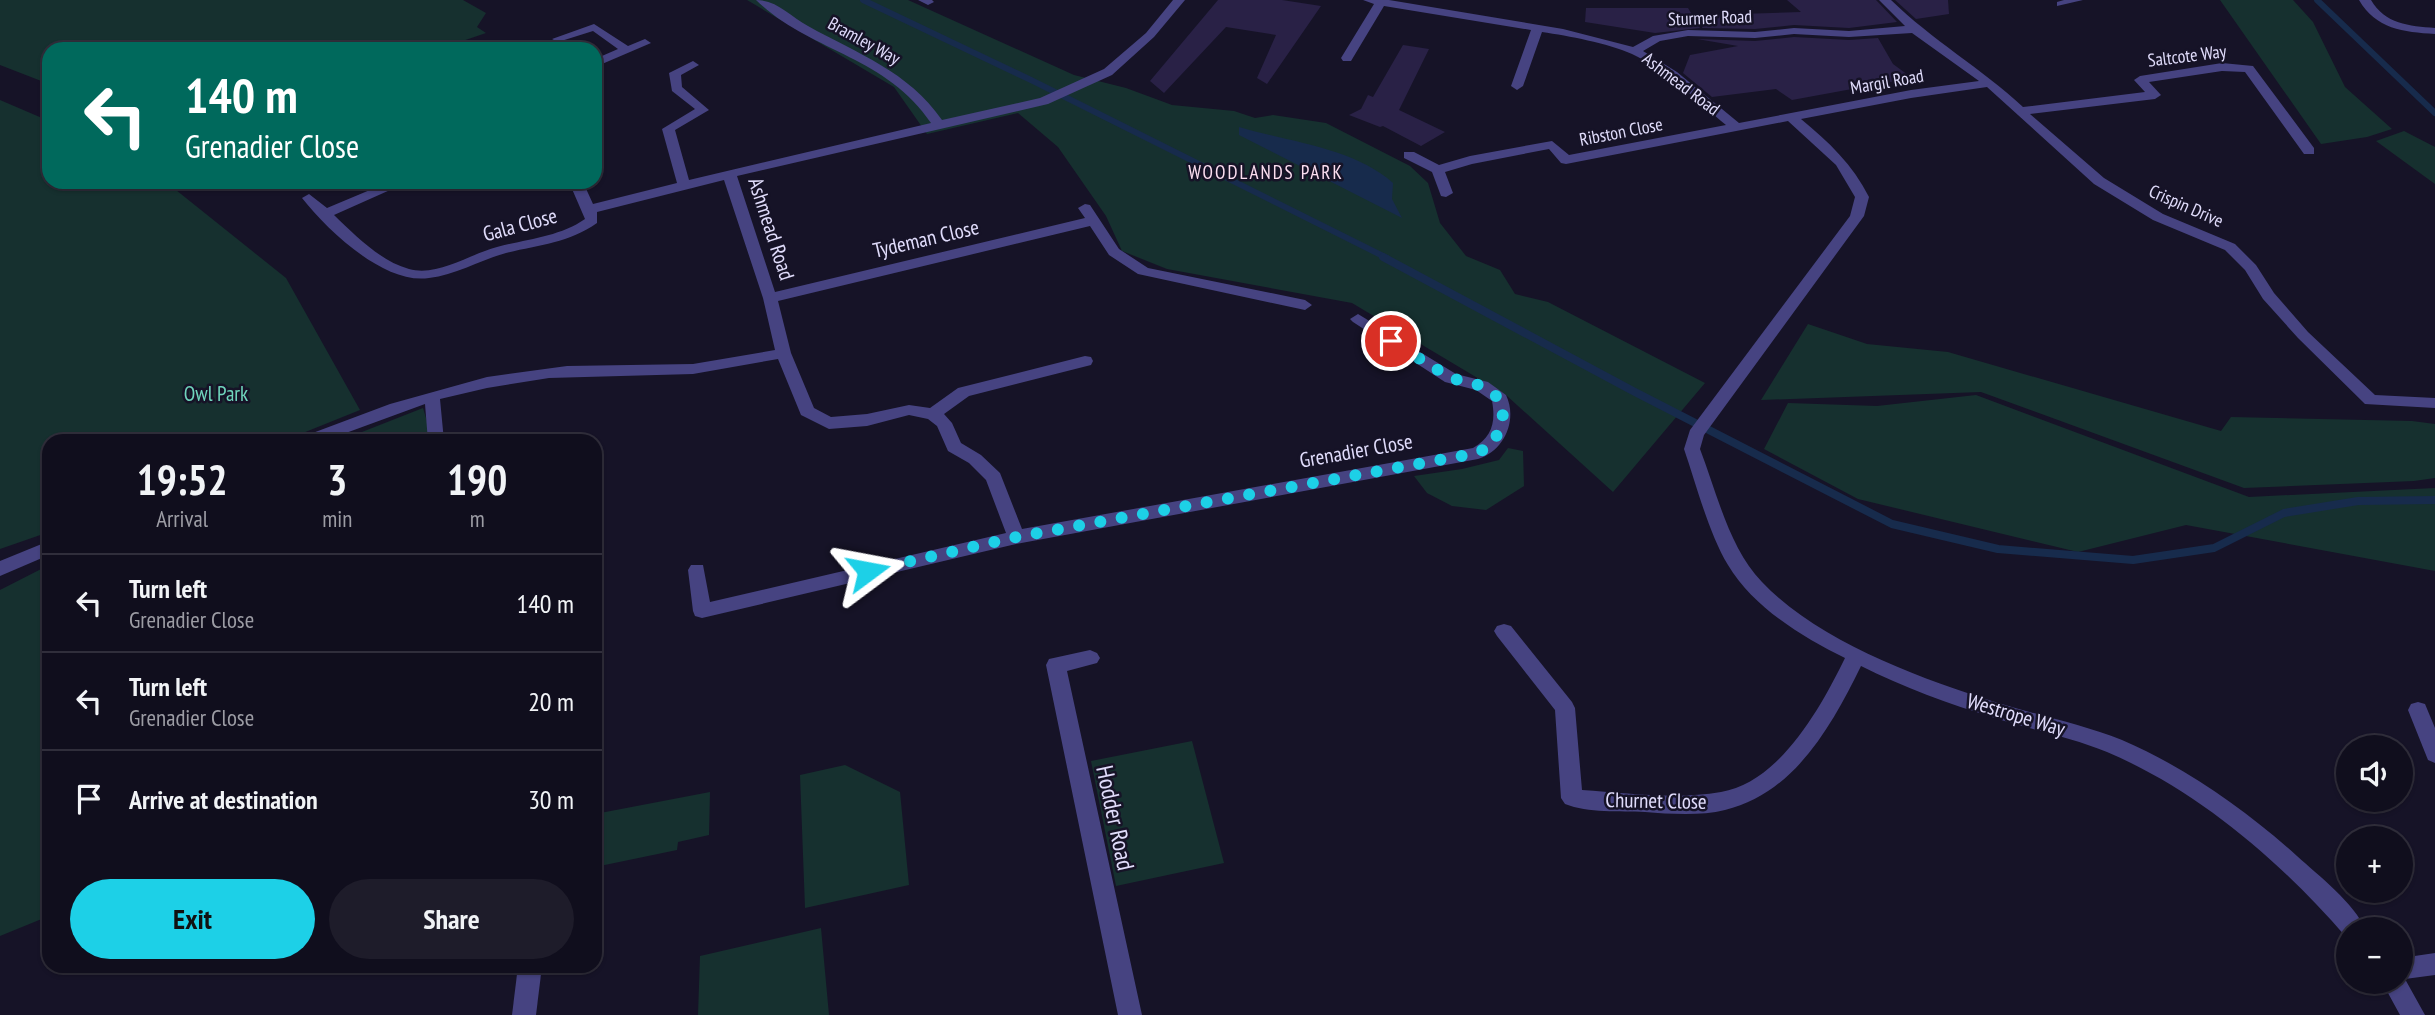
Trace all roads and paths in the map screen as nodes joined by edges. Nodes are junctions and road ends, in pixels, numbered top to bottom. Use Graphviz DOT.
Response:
graph roads {
  1 [pos="762,0"];
  2 [pos="1179,0"];
  3 [pos="1885,0"];
  4 [pos="2077,0"];
  5 [pos="2365,0"];
  6 [pos="1375,1"];
  7 [pos="2061,4"];
  8 [pos="1538,28"];
  9 [pos="1914,29"];
  10 [pos="2435,31"];
  11 [pos="558,38"];
  12 [pos="645,43"];
  13 [pos="627,50"];
  14 [pos="1635,51"];
  15 [pos="1347,58"];
  16 [pos="602,60"];
  17 [pos="693,65"];
  18 [pos="1990,83"];
  19 [pos="1517,86"];
  20 [pos="2024,111"];
  21 [pos="1791,117"];
  22 [pos="938,124"];
  23 [pos="1736,127"];
  24 [pos="2309,151"];
  25 [pos="1409,155"];
  26 [pos="1438,170"];
  27 [pos="729,174"];
  28 [pos="684,185"];
  29 [pos="384,189"];
  30 [pos="580,189"];
  31 [pos="1446,193"];
  32 [pos="309,198"];
  33 [pos="591,209"];
  34 [pos="325,214"];
  35 [pos="770,298"];
  36 [pos="1305,305"];
  37 [pos="1358,319"];
  38 [pos="783,353"];
  39 [pos="1085,361"];
  40 [pos="432,396"];
  41 [pos="2435,403"];
  42 [pos="933,414"];
  43 [pos="326,434"];
  44 [pos="435,434"];
  45 [pos="1016,537"];
  46 [pos="42,551"];
  47 [pos="0,569"];
  48 [pos="697,570"];
  49 [pos="1504,631"];
  50 [pos="1856,655"];
  51 [pos="1090,658"];
  52 [pos="2418,710"];
  53 [pos="2435,754"];
  54 [pos="2344,917"];
  55 [pos="2435,964"];
  56 [pos="2413,967"];
  57 [pos="529,973"];
  58 [pos="2401,994"];
  59 [pos="524,1015"];
  60 [pos="1130,1015"];
  61 [pos="2413,1015"];
  1 -- 22 [label="street, Bramley Way"];
  2 -- 22 [label="street, Ashmead Road"];
  3 -- 9 [label="street, Crispin Drive"];
  4 -- 7 [label="street"];
  5 -- 10 [label="street"];
  6 -- 8 [label="street, Ashmead Road"];
  6 -- 15 [label="street"];
  8 -- 14 [label="street, Ashmead Road"];
  8 -- 19 [label="street"];
  9 -- 14 [label="street, Sturmer Road"];
  9 -- 18 [label="street, Crispin Drive"];
  11 -- 13 [label="street"];
  12 -- 13 [label="street"];
  13 -- 16 [label="street"];
  14 -- 23 [label="street, Ashmead Road"];
  17 -- 28 [label="street"];
  18 -- 20 [label="street, Crispin Drive"];
  18 -- 21 [label="street, Margil Road"];
  20 -- 24 [label="street, Saltcote Way"];
  20 -- 41 [label="street, Crispin Drive"];
  21 -- 23 [label="street, Ashmead Road"];
  21 -- 50 [label="street, Westrope Way"];
  22 -- 27 [label="street, Ashmead Road"];
  23 -- 26 [label="street, Ribston Close"];
  25 -- 26 [label="street"];
  26 -- 31 [label="street"];
  27 -- 28 [label="street"];
  27 -- 35 [label="street, Ashmead Road"];
  28 -- 33 [label="street"];
  29 -- 34 [label="street"];
  30 -- 33 [label="street"];
  32 -- 34 [label="street, Gala Close"];
  33 -- 34 [label="street, Gala Close"];
  35 -- 36 [label="street, Tydeman Close"];
  35 -- 38 [label="street, Ashmead Road"];
  37 -- 45 [label="street, Grenadier Close"];
  38 -- 40 [label="street"];
  38 -- 42 [label="street"];
  39 -- 42 [label="street"];
  40 -- 43 [label="street"];
  40 -- 44 [label="street"];
  42 -- 45 [label="street"];
  45 -- 48 [label="street, Grenadier Close"];
  46 -- 47 [label="street"];
  49 -- 50 [label="street, Churnet Close"];
  50 -- 54 [label="street, Westrope Way"];
  51 -- 60 [label="street, Hodder Road"];
  52 -- 53 [label="street"];
  55 -- 56 [label="street"];
  57 -- 59 [label="street"];
  58 -- 61 [label="street"];
}
